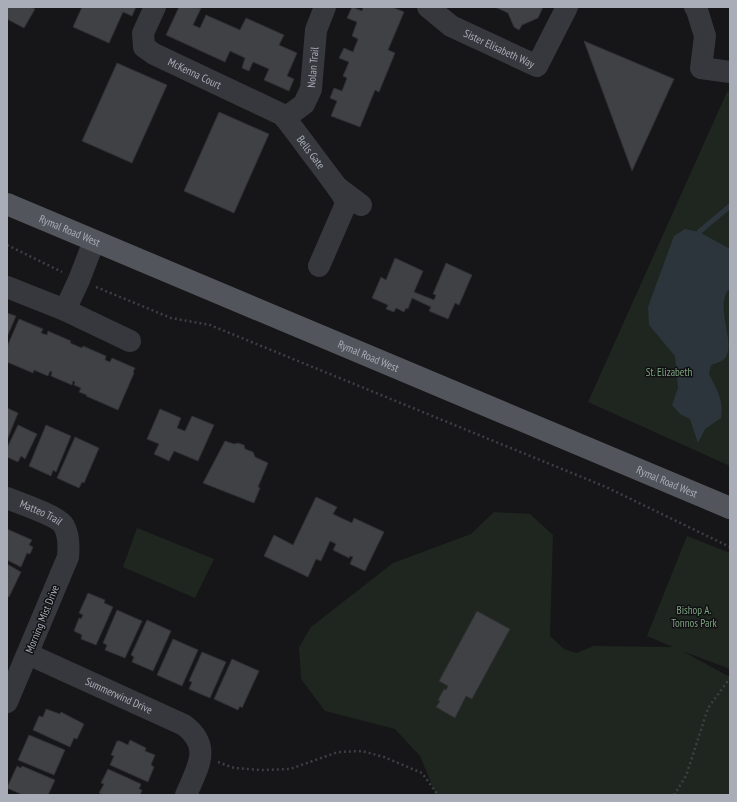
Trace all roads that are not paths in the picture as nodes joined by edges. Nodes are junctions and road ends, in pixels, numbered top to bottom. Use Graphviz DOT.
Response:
graph roads {
  1 [pos="155,7"];
  2 [pos="325,7"];
  3 [pos="428,7"];
  4 [pos="567,7"];
  5 [pos="695,7"];
  6 [pos="730,72"];
  7 [pos="285,118"];
  8 [pos="337,187"];
  9 [pos="7,204"];
  10 [pos="361,205"];
  11 [pos="94,241"];
  12 [pos="319,266"];
  13 [pos="7,287"];
  14 [pos="65,310"];
  15 [pos="130,341"];
  16 [pos="7,498"];
  17 [pos="730,508"];
  18 [pos="67,534"];
  19 [pos="28,654"];
  20 [pos="7,702"];
  21 [pos="186,795"];
  1 -- 7 [label="street, McKenna Court"];
  2 -- 7 [label="street, Nolan Trail"];
  3 -- 4 [label="street, Sister Elisabeth Way"];
  5 -- 6 [label="street"];
  7 -- 8 [label="street, Bells Gate"];
  8 -- 10 [label="street, Bells Gate"];
  8 -- 12 [label="street, Bells Gate"];
  9 -- 11 [label="main road, Rymal Road West"];
  11 -- 14 [label="street"];
  11 -- 17 [label="main road, Rymal Road West"];
  13 -- 14 [label="street"];
  14 -- 15 [label="street"];
  16 -- 18 [label="street, Matteo Trail"];
  18 -- 19 [label="street, Morning Mist Drive"];
  19 -- 20 [label="street, Morning Mist Drive"];
  19 -- 21 [label="street, Summerwind Drive"];
}
